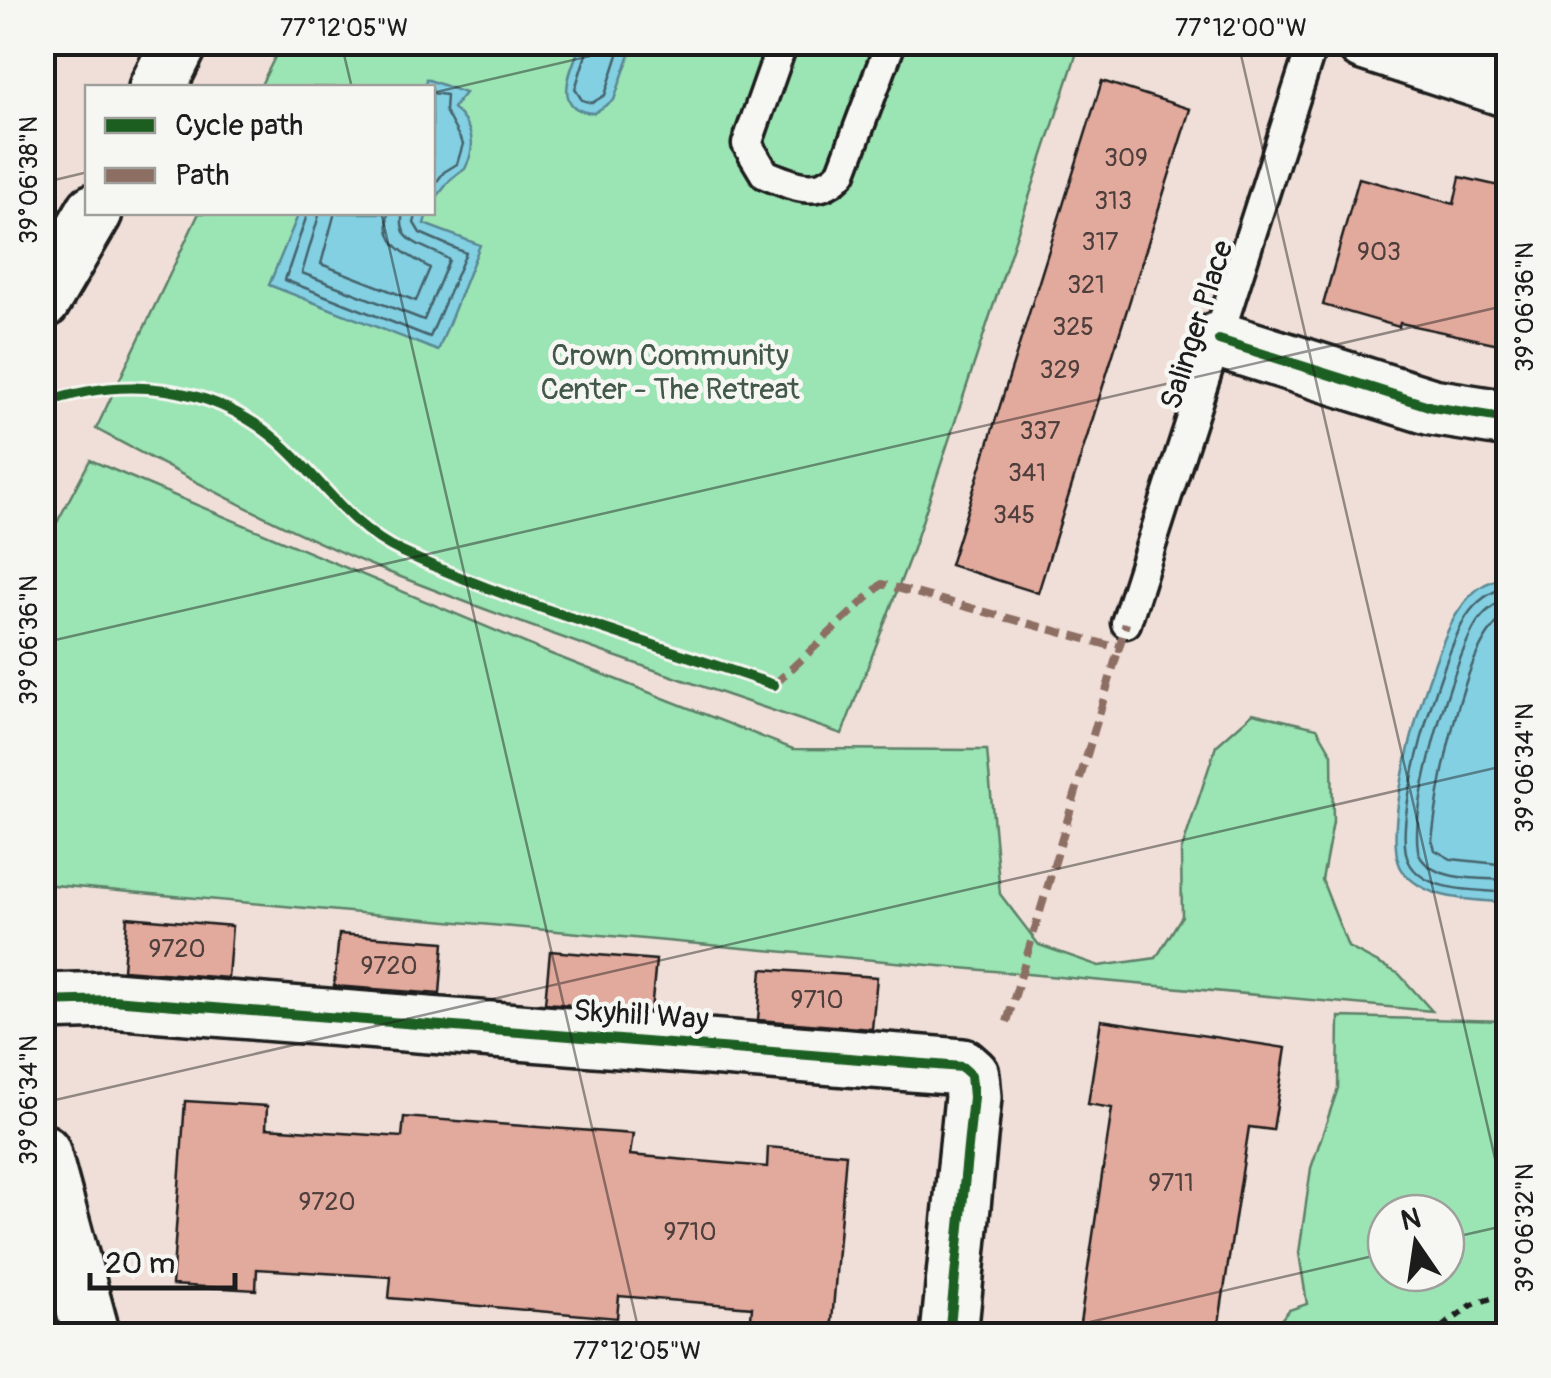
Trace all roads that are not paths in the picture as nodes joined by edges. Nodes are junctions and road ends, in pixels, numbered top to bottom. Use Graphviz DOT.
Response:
graph roads {
  1 [pos="180,42"];
  2 [pos="783,42"];
  3 [pos="891,42"];
  4 [pos="1313,42"];
  5 [pos="1364,42"];
  6 [pos="158,85"];
  7 [pos="1508,89"];
  8 [pos="92,215"];
  9 [pos="45,290"];
  10 [pos="1218,340"];
  11 [pos="1508,419"];
  12 [pos="1126,623"];
  13 [pos="42,1002"];
  14 [pos="42,1152"];
  15 [pos="92,1336"];
  16 [pos="950,1336"];
  1 -- 6 [label="street"];
  2 -- 3 [label="lane"];
  4 -- 10 [label="lane, Salinger Place"];
  5 -- 7 [label="street"];
  8 -- 9 [label="street"];
  10 -- 11 [label="street"];
  10 -- 12 [label="lane, Salinger Place"];
  13 -- 16 [label="street, Skyhill Way"];
  14 -- 15 [label="street"];
}
